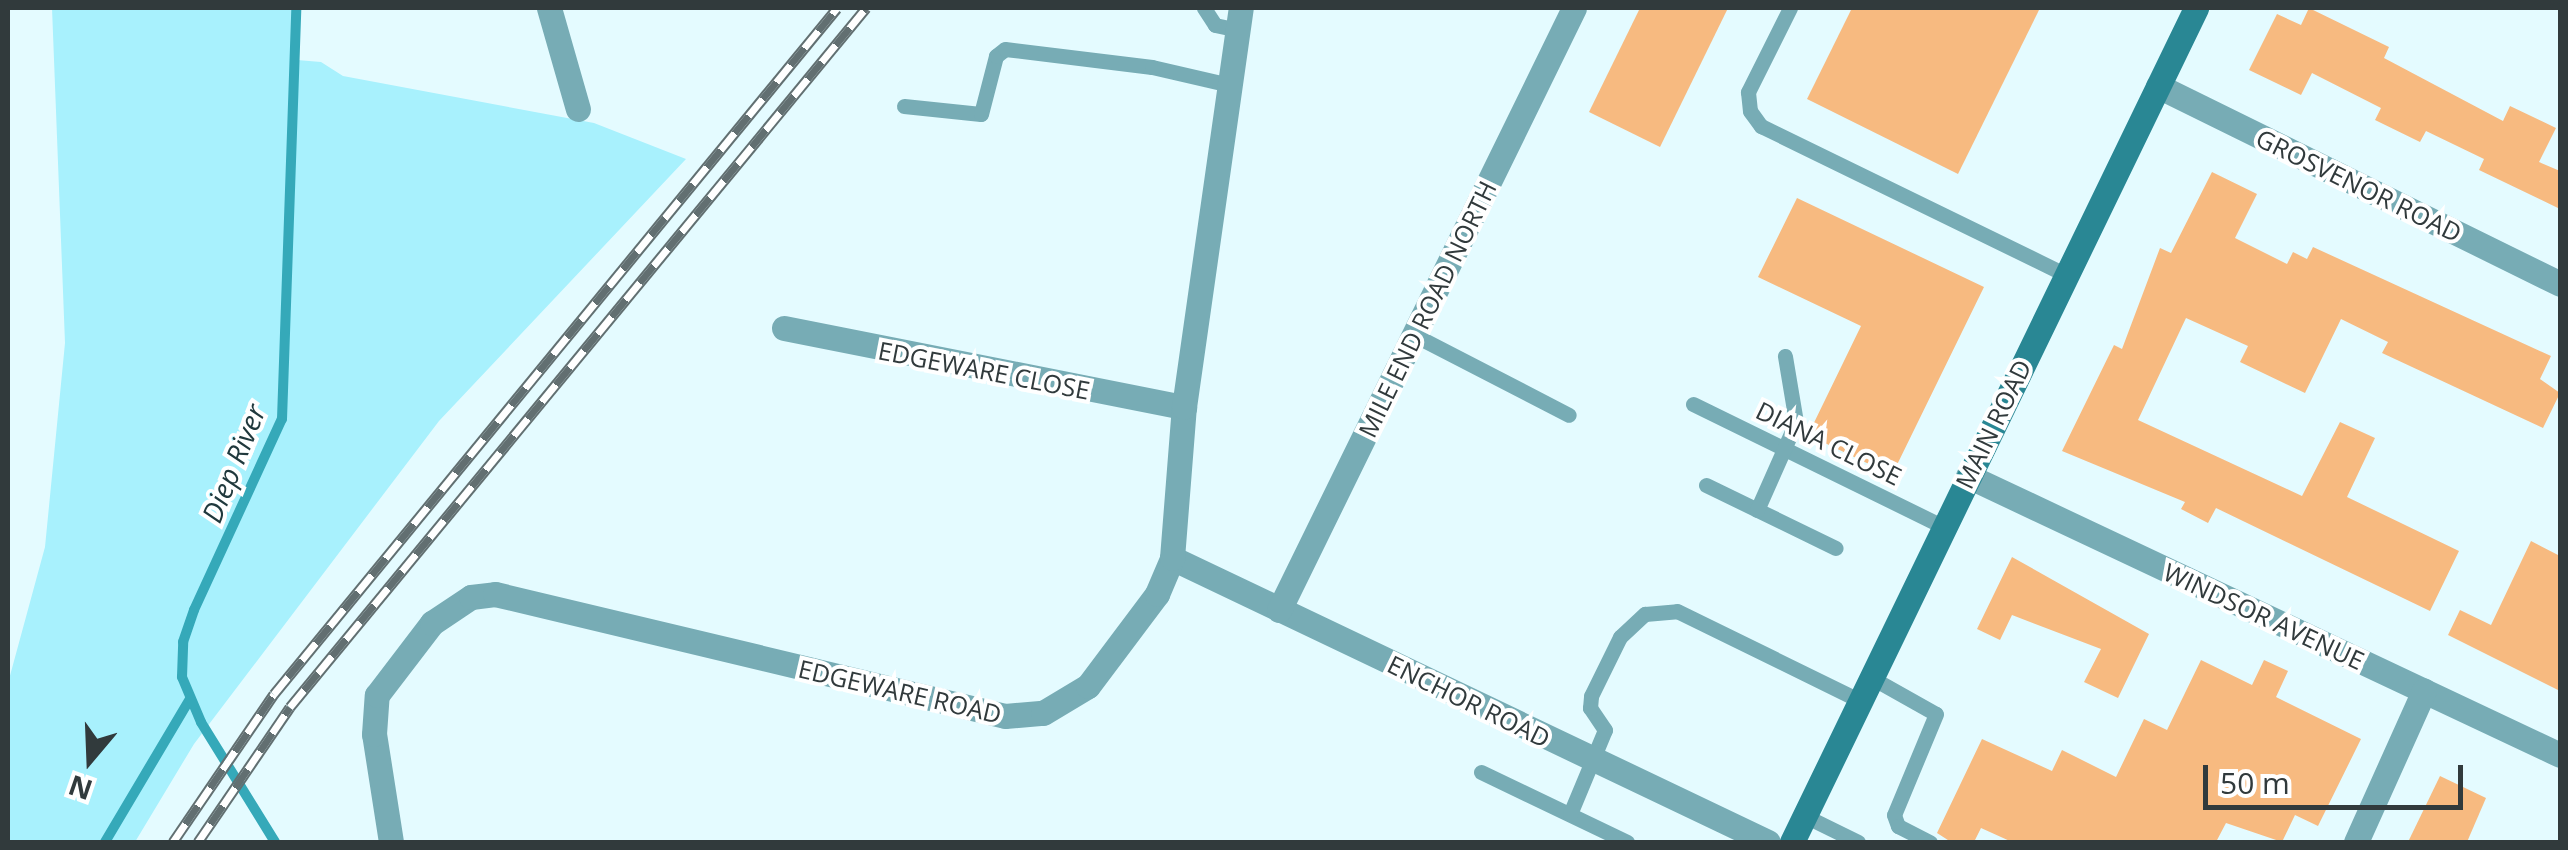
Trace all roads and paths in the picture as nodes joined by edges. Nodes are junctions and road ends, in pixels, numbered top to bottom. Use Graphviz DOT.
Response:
graph roads {
  1 [pos="549,8"];
  2 [pos="1204,8"];
  3 [pos="1574,8"];
  4 [pos="1790,8"];
  5 [pos="2196,8"];
  6 [pos="1240,19"];
  7 [pos="1230,85"];
  8 [pos="2158,86"];
  9 [pos="904,106"];
  10 [pos="578,108"];
  11 [pos="2065,274"];
  12 [pos="2560,284"];
  13 [pos="784,328"];
  14 [pos="1414,335"];
  15 [pos="1784,356"];
  16 [pos="1693,404"];
  17 [pos="1184,407"];
  18 [pos="1570,415"];
  19 [pos="1785,449"];
  20 [pos="1968,476"];
  21 [pos="1706,485"];
  22 [pos="1756,510"];
  23 [pos="1944,526"];
  24 [pos="1836,548"];
  25 [pos="1172,558"];
  26 [pos="1279,610"];
  27 [pos="1867,690"];
  28 [pos="2424,691"];
  29 [pos="2560,755"];
  30 [pos="1593,760"];
  31 [pos="1481,772"];
  32 [pos="1570,814"];
  33 [pos="1805,816"];
  34 [pos="391,842"];
  35 [pos="1627,842"];
  36 [pos="1768,842"];
  37 [pos="1792,842"];
  38 [pos="1858,842"];
  39 [pos="1930,842"];
  40 [pos="2356,842"];
  1 -- 10 [label="street"];
  2 -- 6 [label="lane"];
  3 -- 14 [label="street, MILE END ROAD NORTH"];
  4 -- 11 [label="lane"];
  5 -- 8 [label="main road, MAIN ROAD"];
  6 -- 7 [label="street, EDGEWARE ROAD"];
  7 -- 9 [label="lane"];
  7 -- 17 [label="street, EDGEWARE ROAD"];
  8 -- 11 [label="main road, MAIN ROAD"];
  8 -- 12 [label="street, GROSVENOR ROAD"];
  11 -- 20 [label="main road, MAIN ROAD"];
  13 -- 17 [label="street, EDGEWARE CLOSE"];
  14 -- 18 [label="lane"];
  14 -- 26 [label="street, MILE END ROAD NORTH"];
  15 -- 19 [label="lane"];
  16 -- 19 [label="lane, DIANA CLOSE"];
  17 -- 25 [label="street, EDGEWARE ROAD"];
  19 -- 22 [label="lane"];
  19 -- 23 [label="lane, DIANA CLOSE"];
  20 -- 23 [label="main road, MAIN ROAD"];
  20 -- 28 [label="street, WINDSOR AVENUE"];
  21 -- 22 [label="lane"];
  22 -- 24 [label="lane"];
  23 -- 27 [label="main road, MAIN ROAD"];
  25 -- 26 [label="street, ENCHOR ROAD"];
  25 -- 34 [label="street, EDGEWARE ROAD"];
  26 -- 30 [label="street, ENCHOR ROAD"];
  27 -- 30 [label="lane"];
  27 -- 33 [label="main road, MAIN ROAD"];
  27 -- 39 [label="lane"];
  28 -- 29 [label="street, WINDSOR AVENUE"];
  28 -- 40 [label="street"];
  30 -- 32 [label="lane"];
  30 -- 36 [label="street, ENCHOR ROAD"];
  31 -- 32 [label="lane"];
  32 -- 35 [label="lane"];
  33 -- 37 [label="main road, MAIN ROAD"];
  33 -- 38 [label="lane"];
}
